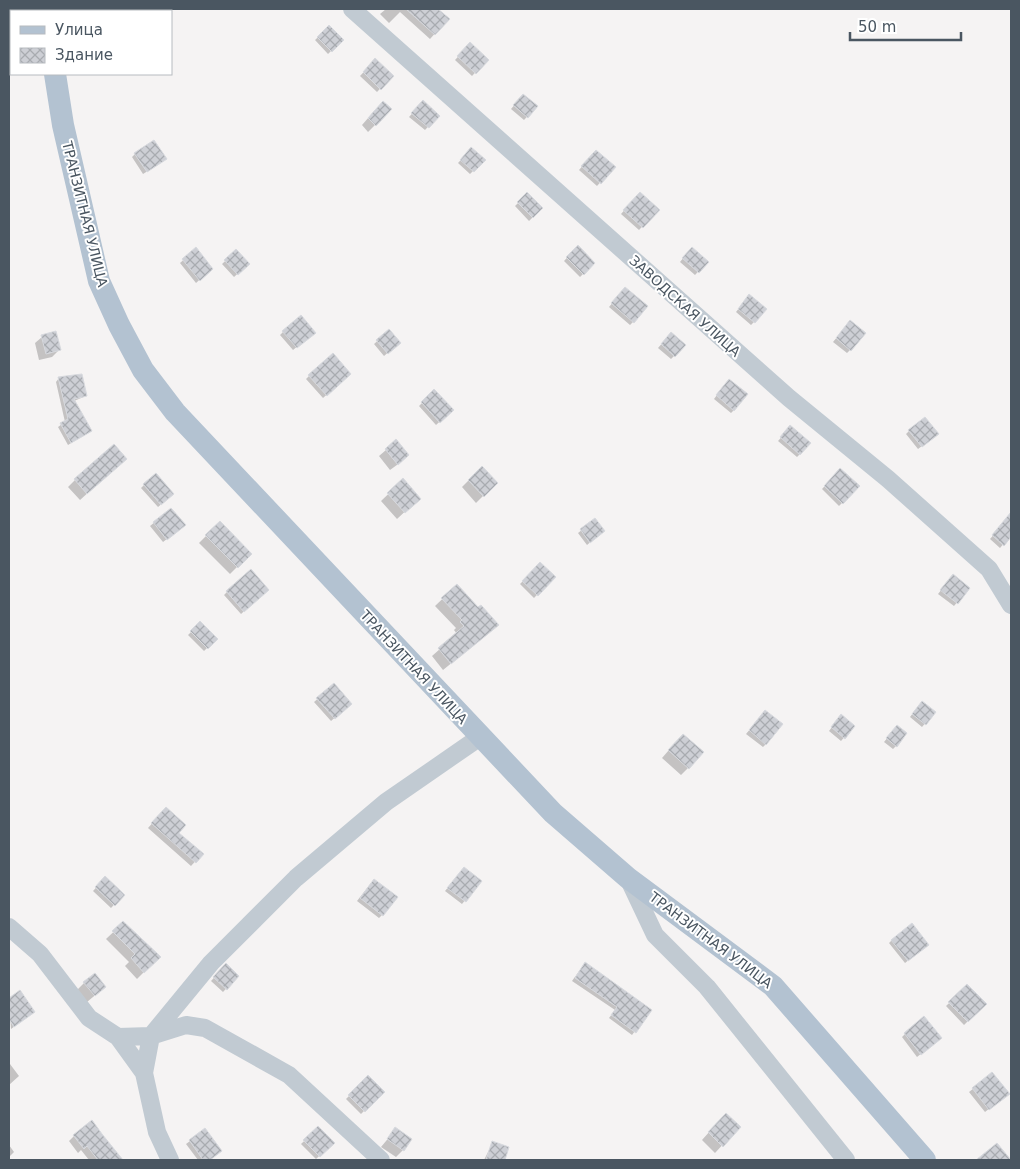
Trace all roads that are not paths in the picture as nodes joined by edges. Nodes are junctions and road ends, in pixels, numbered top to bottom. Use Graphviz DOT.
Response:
graph roads {
  1 [pos="352,9"];
  2 [pos="55,75"];
  3 [pos="1011,605"];
  4 [pos="480,737"];
  5 [pos="628,878"];
  6 [pos="9,927"];
  7 [pos="151,1036"];
  8 [pos="118,1037"];
  9 [pos="144,1073"];
  10 [pos="170,1160"];
  11 [pos="381,1160"];
  12 [pos="846,1160"];
  13 [pos="926,1160"];
  1 -- 3 [label="street, ЗАВОДСКАЯ УЛИЦА"];
  2 -- 4 [label="main road, ТРАНЗИТНАЯ УЛИЦА"];
  4 -- 5 [label="main road, ТРАНЗИТНАЯ УЛИЦА"];
  4 -- 7 [label="street"];
  5 -- 12 [label="street"];
  5 -- 13 [label="main road, ТРАНЗИТНАЯ УЛИЦА"];
  6 -- 8 [label="street"];
  7 -- 8 [label="street"];
  7 -- 9 [label="street"];
  7 -- 11 [label="street"];
  8 -- 9 [label="street"];
  9 -- 10 [label="street"];
}
